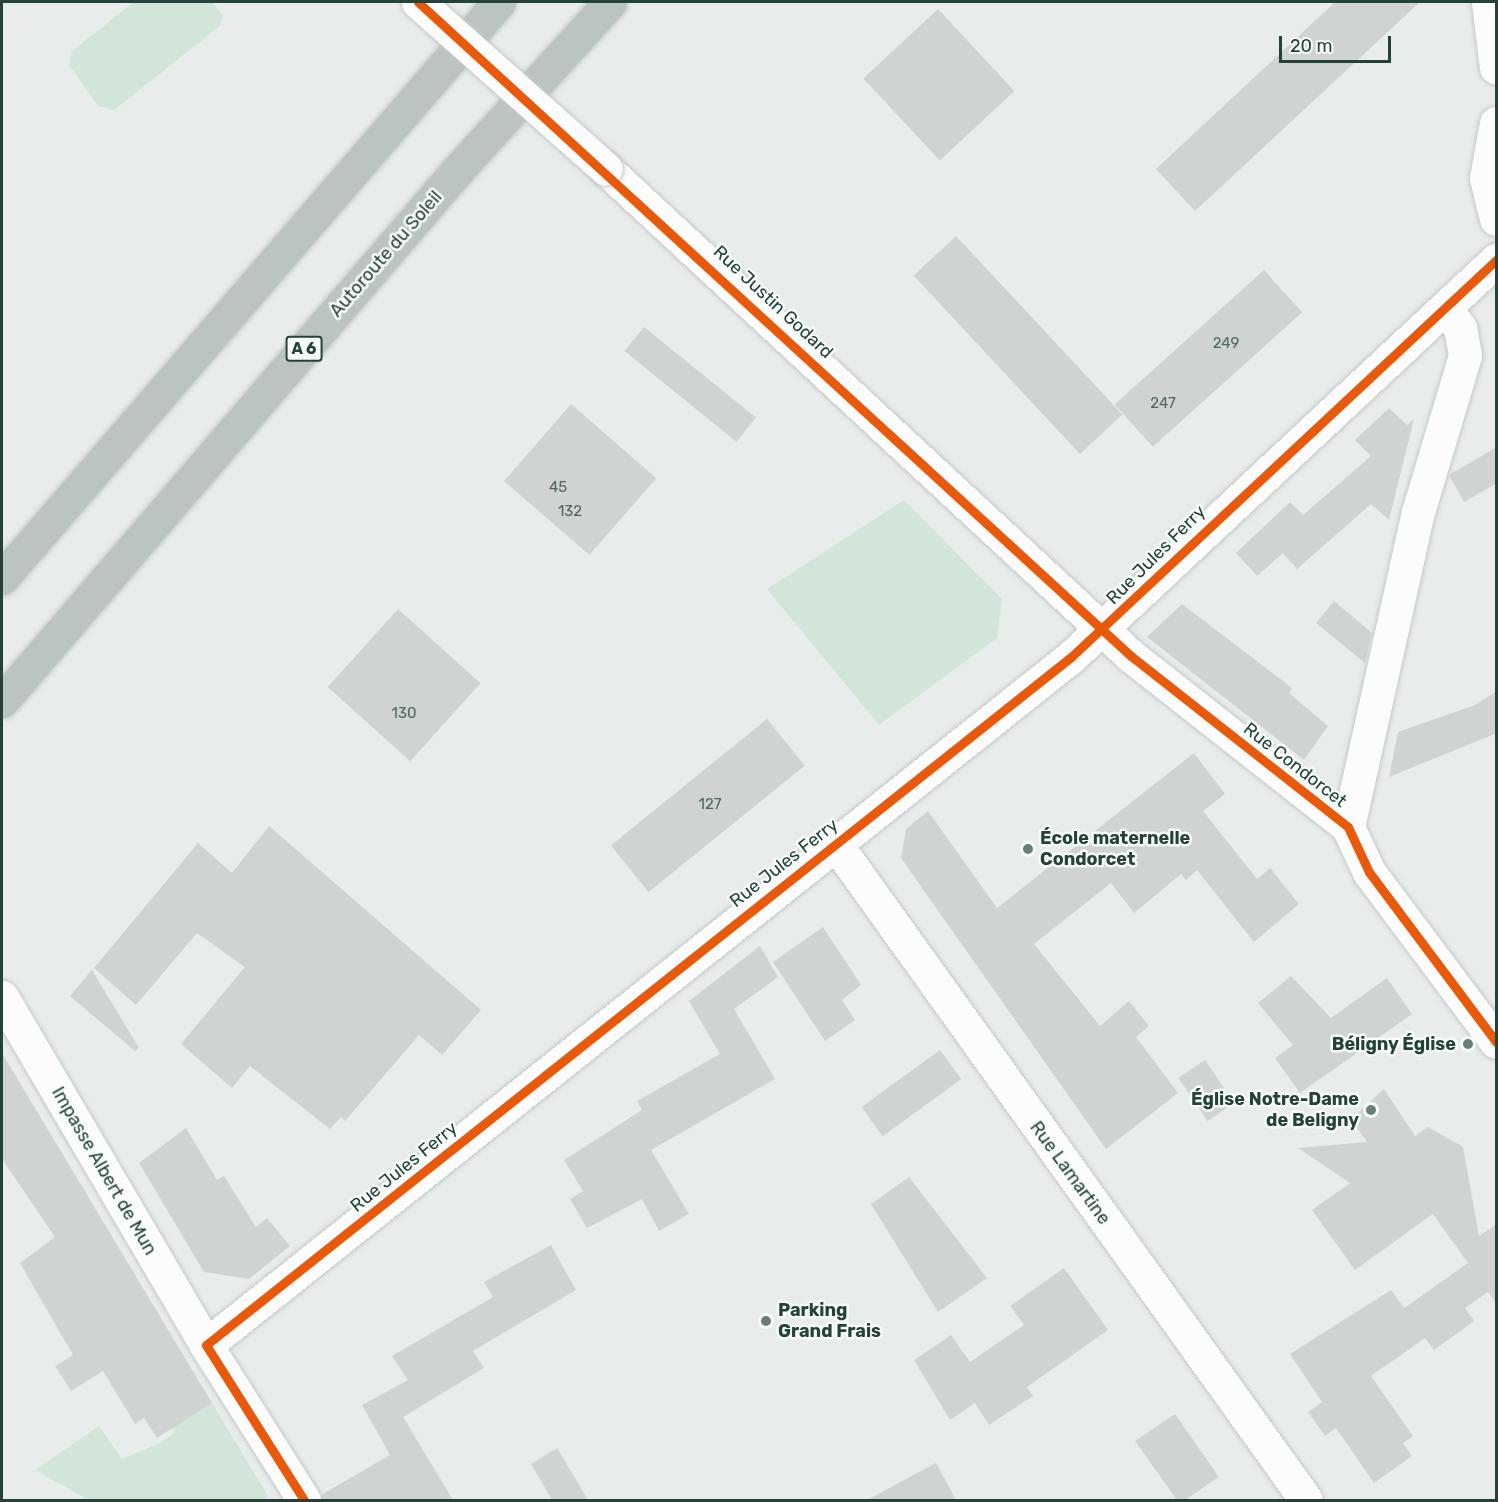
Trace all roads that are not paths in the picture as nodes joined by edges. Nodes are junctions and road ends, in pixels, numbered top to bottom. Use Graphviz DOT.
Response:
graph roads {
  1 [pos="418,2"];
  2 [pos="500,2"];
  3 [pos="610,2"];
  4 [pos="1488,2"];
  5 [pos="1497,68"];
  6 [pos="1497,123"];
  7 [pos="1497,219"];
  8 [pos="1497,260"];
  9 [pos="1446,309"];
  10 [pos="2,578"];
  11 [pos="1103,630"];
  12 [pos="2,701"];
  13 [pos="1348,827"];
  14 [pos="836,843"];
  15 [pos="2,997"];
  16 [pos="1497,1042"];
  17 [pos="206,1345"];
  18 [pos="304,1500"];
  19 [pos="1306,1500"];
  1 -- 11 [label="street, Rue Justin Godard, bridge"];
  2 -- 10 [label="highway"];
  3 -- 12 [label="highway, Autoroute du Soleil / A 6"];
  4 -- 5 [label="street"];
  6 -- 7 [label="street"];
  8 -- 9 [label="street, Rue Jules Ferry"];
  9 -- 11 [label="street, Rue Jules Ferry"];
  9 -- 13 [label="street, Rue Condorcet"];
  11 -- 13 [label="street, Rue Condorcet"];
  11 -- 14 [label="street, Rue Jules Ferry"];
  13 -- 16 [label="street, Rue Condorcet"];
  14 -- 17 [label="street, Rue Jules Ferry"];
  14 -- 19 [label="street, Rue Lamartine"];
  15 -- 17 [label="street, Impasse Albert de Mun"];
  17 -- 18 [label="street"];
}
